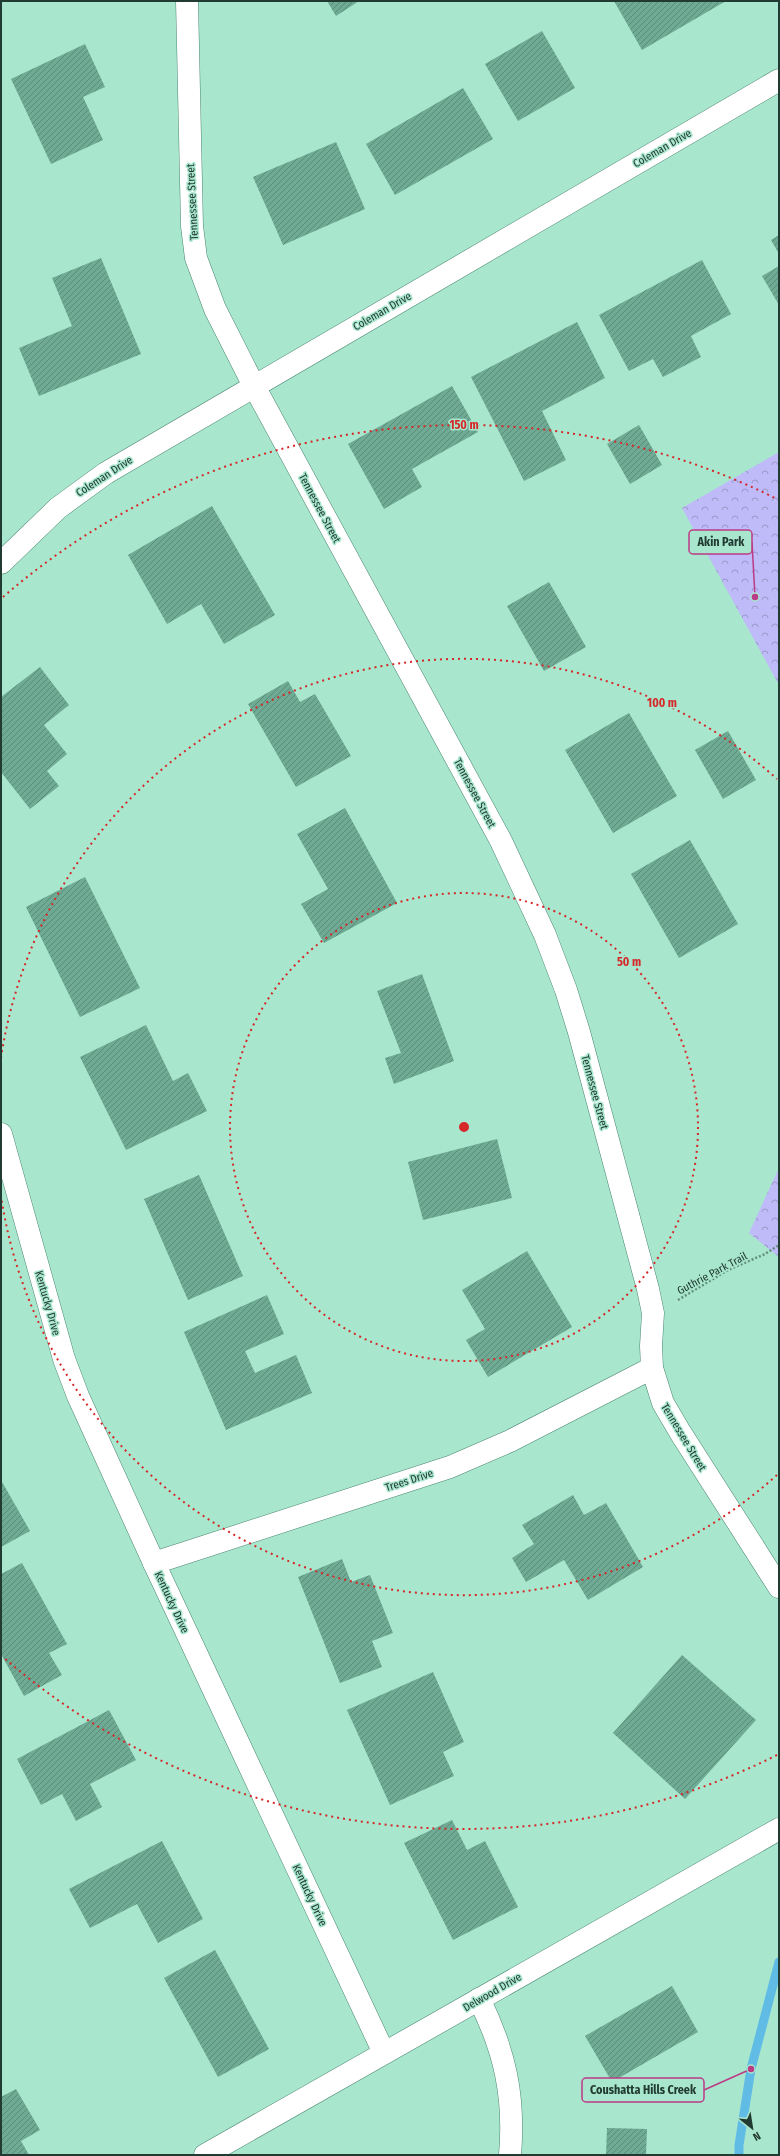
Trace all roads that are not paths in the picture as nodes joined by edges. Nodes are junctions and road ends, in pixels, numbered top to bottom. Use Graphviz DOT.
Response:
graph roads {
  1 [pos="187,1"];
  2 [pos="779,80"];
  3 [pos="254,386"];
  4 [pos="1,563"];
  5 [pos="1,1134"];
  6 [pos="652,1368"];
  7 [pos="154,1563"];
  8 [pos="779,1587"];
  9 [pos="779,1829"];
  10 [pos="479,1999"];
  11 [pos="384,2053"];
  12 [pos="205,2155"];
  13 [pos="510,2155"];
  1 -- 3 [label="street, Tennessee Street"];
  2 -- 3 [label="street, Coleman Drive"];
  3 -- 4 [label="street, Coleman Drive"];
  3 -- 6 [label="street, Tennessee Street"];
  5 -- 7 [label="street, Kentucky Drive"];
  6 -- 7 [label="street, Trees Drive"];
  6 -- 8 [label="street, Tennessee Street"];
  7 -- 11 [label="street, Kentucky Drive"];
  9 -- 10 [label="street, Delwood Drive"];
  10 -- 11 [label="street, Delwood Drive"];
  10 -- 13 [label="street"];
  11 -- 12 [label="street, Delwood Drive"];
}
